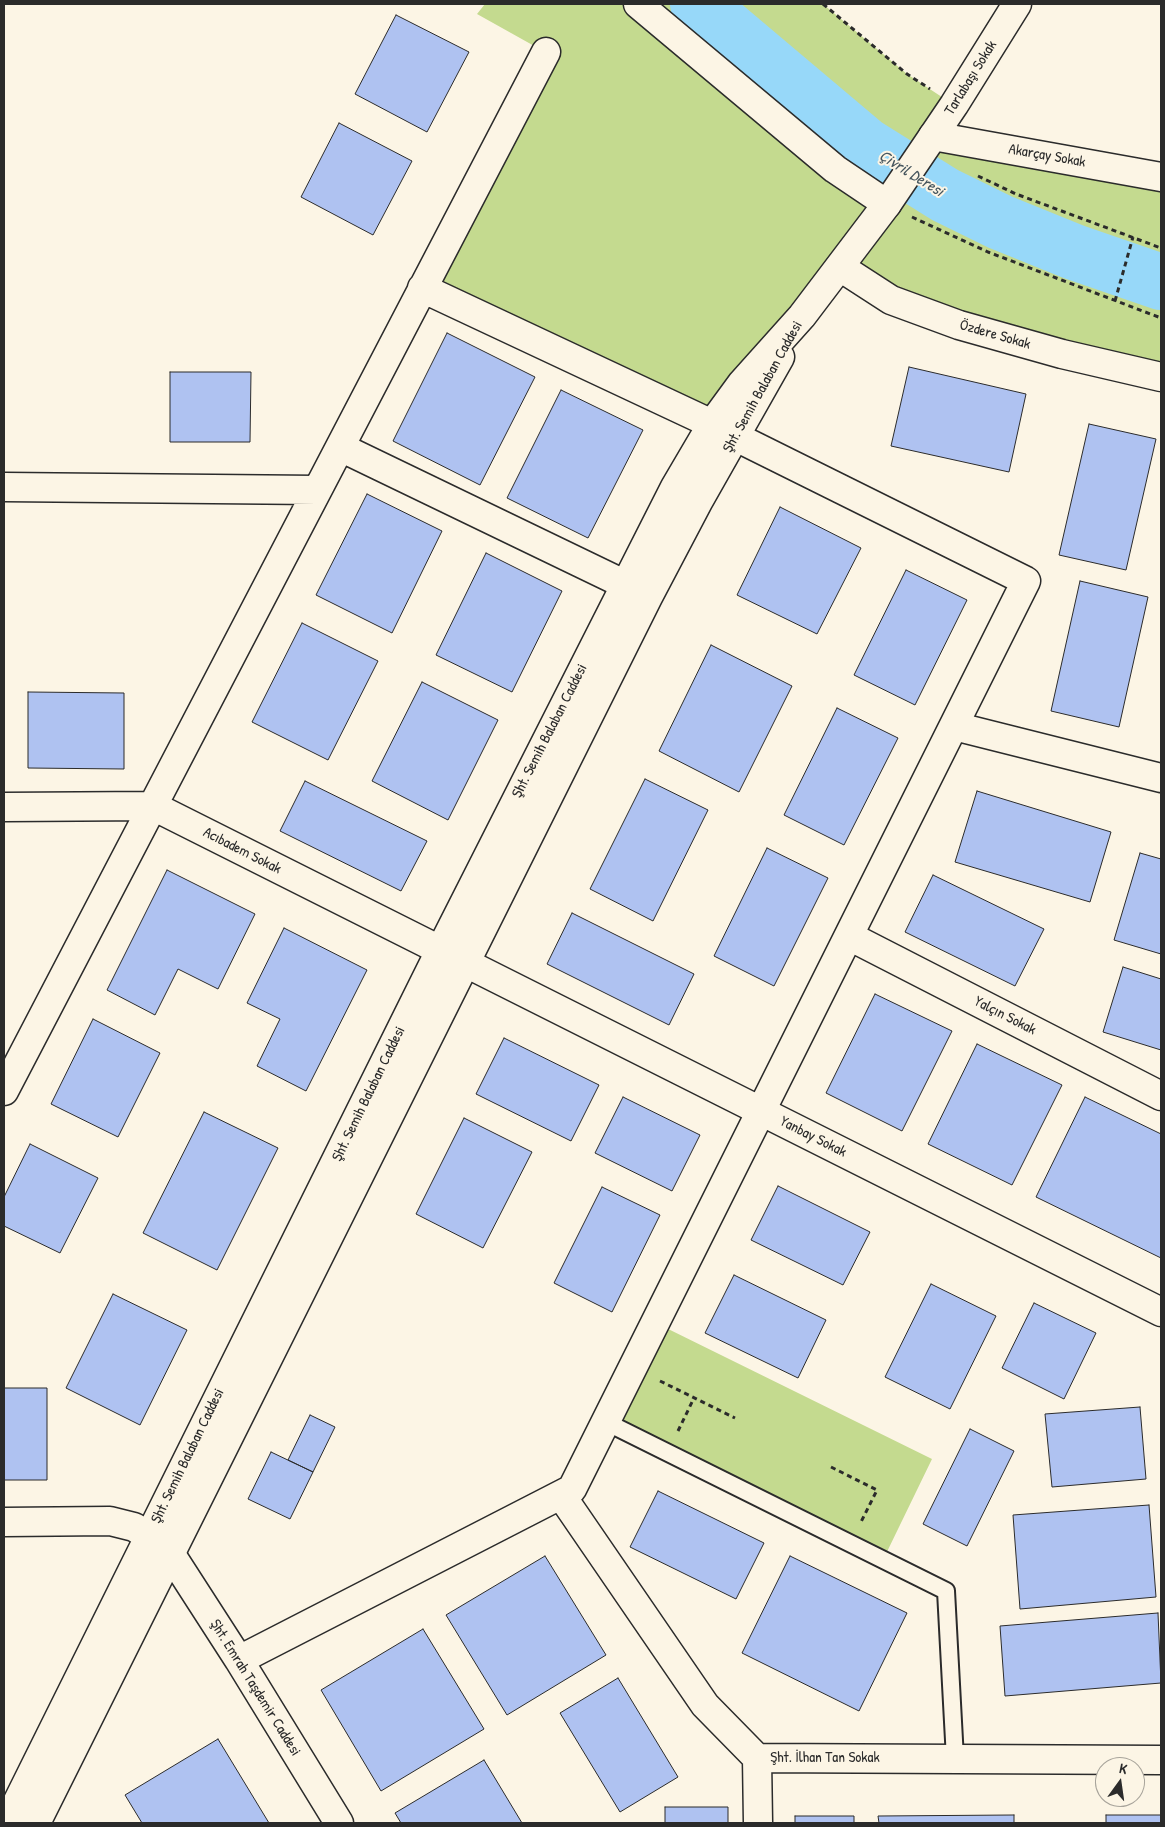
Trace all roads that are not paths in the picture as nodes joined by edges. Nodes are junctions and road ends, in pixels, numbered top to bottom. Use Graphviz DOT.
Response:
graph roads {
  1 [pos="638,4"];
  2 [pos="1017,4"];
  3 [pos="546,52"];
  4 [pos="928,144"];
  5 [pos="1161,177"];
  6 [pos="890,200"];
  7 [pos="840,267"];
  8 [pos="422,288"];
  9 [pos="802,316"];
  10 [pos="1161,378"];
  11 [pos="712,424"];
  12 [pos="736,437"];
  13 [pos="340,447"];
  14 [pos="4,487"];
  15 [pos="317,490"];
  16 [pos="624,584"];
  17 [pos="954,726"];
  18 [pos="1161,778"];
  19 [pos="152,806"];
  20 [pos="4,807"];
  21 [pos="849,936"];
  22 [pos="440,951"];
  23 [pos="465,963"];
  24 [pos="4,1091"];
  25 [pos="1161,1096"];
  26 [pos="762,1112"];
  27 [pos="1161,1312"];
  28 [pos="606,1422"];
  29 [pos="561,1495"];
  30 [pos="4,1522"];
  31 [pos="149,1536"];
  32 [pos="170,1553"];
  33 [pos="239,1660"];
  34 [pos="757,1758"];
  35 [pos="956,1759"];
  36 [pos="1161,1760"];
  37 [pos="6,1823"];
  38 [pos="36,1823"];
  39 [pos="339,1823"];
  40 [pos="758,1823"];
  1 -- 6 [label="street"];
  2 -- 4 [label="street, Tarlabaşı Sokak"];
  3 -- 8 [label="street"];
  4 -- 5 [label="street, Akarçay Sokak"];
  4 -- 6 [label="street, Tarlabaşı Sokak"];
  6 -- 7 [label="street, Tarlabaşı Sokak"];
  7 -- 9 [label="street, Tarlabaşı Sokak"];
  7 -- 10 [label="street, Özdere Sokak"];
  8 -- 11 [label="street"];
  8 -- 13 [label="street"];
  9 -- 11 [label="street, Şht. Semih Balaban Caddesi"];
  9 -- 12 [label="street, Şht. Semih Balaban Caddesi"];
  11 -- 16 [label="street, Şht. Semih Balaban Caddesi"];
  12 -- 17 [label="street"];
  12 -- 23 [label="street, Şht. Semih Balaban Caddesi"];
  13 -- 15 [label="street"];
  13 -- 16 [label="street"];
  14 -- 15 [label="street"];
  15 -- 19 [label="street"];
  16 -- 22 [label="street, Şht. Semih Balaban Caddesi"];
  17 -- 18 [label="street"];
  17 -- 21 [label="street"];
  19 -- 20 [label="street, Acıbadem Sokak"];
  19 -- 22 [label="street, Acıbadem Sokak"];
  19 -- 24 [label="street"];
  21 -- 25 [label="street, Yalçın Sokak"];
  21 -- 26 [label="street"];
  22 -- 23 [label="street, Acıbadem Sokak"];
  22 -- 31 [label="street, Şht. Semih Balaban Caddesi"];
  23 -- 26 [label="street, Yanbay Sokak"];
  23 -- 32 [label="street, Şht. Semih Balaban Caddesi"];
  26 -- 27 [label="street, Yanbay Sokak"];
  26 -- 28 [label="street"];
  28 -- 29 [label="street"];
  28 -- 35 [label="lane"];
  29 -- 33 [label="street"];
  29 -- 34 [label="street, Şht. İlhan Tan Sokak"];
  30 -- 31 [label="street, Şht. Emrah Taşdemir Caddesi"];
  31 -- 32 [label="street, Şht. Emrah Taşdemir Caddesi"];
  31 -- 37 [label="street, Şht. Semih Balaban Caddesi"];
  32 -- 33 [label="street, Şht. Emrah Taşdemir Caddesi"];
  32 -- 38 [label="street, Şht. Semih Balaban Caddesi"];
  33 -- 39 [label="street, Şht. Emrah Taşdemir Caddesi"];
  34 -- 35 [label="street, Şht. İlhan Tan Sokak"];
  34 -- 40 [label="street"];
  35 -- 36 [label="street, Şht. İlhan Tan Sokak"];
}
